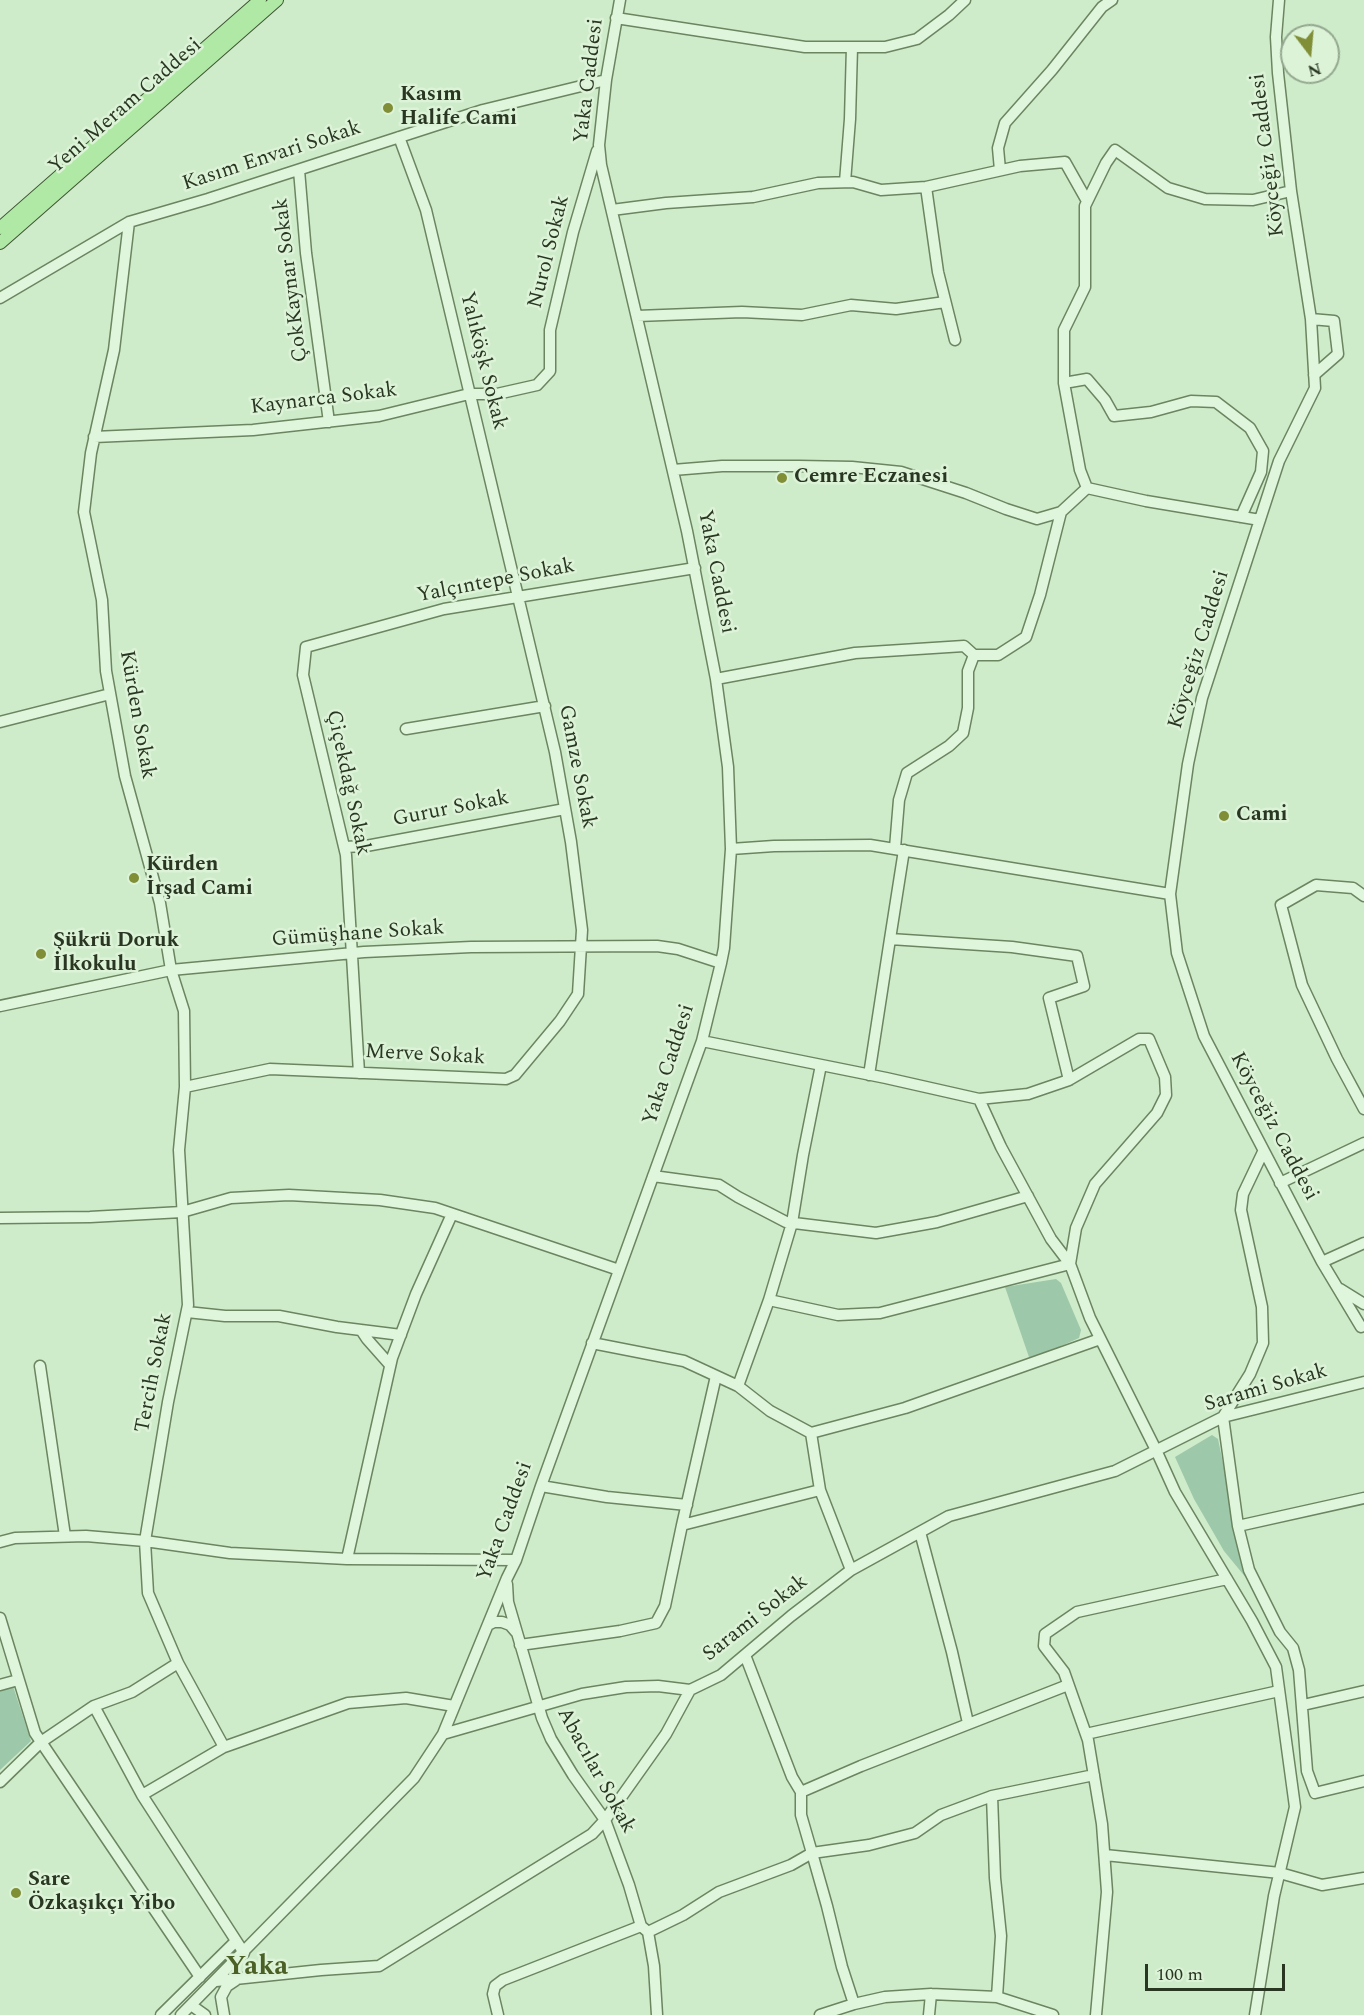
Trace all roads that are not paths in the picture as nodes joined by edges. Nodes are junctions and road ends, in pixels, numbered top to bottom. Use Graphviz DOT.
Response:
graph roads {
  1 [pos="260,0"];
  2 [pos="277,0"];
  3 [pos="620,0"];
  4 [pos="965,0"];
  5 [pos="1112,0"];
  6 [pos="1279,0"];
  7 [pos="246,4"];
  8 [pos="1098,4"];
  9 [pos="616,18"];
  10 [pos="852,47"];
  11 [pos="606,80"];
  12 [pos="399,137"];
  13 [pos="599,145"];
  14 [pos="299,170"];
  15 [pos="1000,170"];
  16 [pos="846,182"];
  17 [pos="926,188"];
  18 [pos="1291,191"];
  19 [pos="1087,201"];
  20 [pos="612,210"];
  21 [pos="129,222"];
  22 [pos="0,228"];
  23 [pos="0,243"];
  24 [pos="0,298"];
  25 [pos="945,302"];
  26 [pos="637,316"];
  27 [pos="1311,319"];
  28 [pos="955,340"];
  29 [pos="550,370"];
  30 [pos="1314,375"];
  31 [pos="1064,383"];
  32 [pos="470,394"];
  33 [pos="329,422"];
  34 [pos="94,437"];
  35 [pos="673,470"];
  36 [pos="1087,488"];
  37 [pos="1061,512"];
  38 [pos="1241,517"];
  39 [pos="1260,520"];
  40 [pos="695,568"];
  41 [pos="519,596"];
  42 [pos="306,647"];
  43 [pos="974,655"];
  44 [pos="716,679"];
  45 [pos="111,694"];
  46 [pos="545,706"];
  47 [pos="0,722"];
  48 [pos="406,729"];
  49 [pos="565,809"];
  50 [pos="344,847"];
  51 [pos="731,849"];
  52 [pos="900,849"];
  53 [pos="1170,894"];
  54 [pos="1364,896"];
  55 [pos="890,939"];
  56 [pos="582,947"];
  57 [pos="351,954"];
  58 [pos="721,963"];
  59 [pos="171,970"];
  60 [pos="0,1006"];
  61 [pos="702,1041"];
  62 [pos="821,1065"];
  63 [pos="358,1073"];
  64 [pos="869,1075"];
  65 [pos="1069,1080"];
  66 [pos="184,1088"];
  67 [pos="979,1099"];
  68 [pos="1364,1109"];
  69 [pos="1364,1143"];
  70 [pos="1263,1152"];
  71 [pos="653,1176"];
  72 [pos="1280,1183"];
  73 [pos="1028,1196"];
  74 [pos="182,1212"];
  75 [pos="1,1214"];
  76 [pos="452,1214"];
  77 [pos="792,1223"];
  78 [pos="1364,1244"];
  79 [pos="1322,1262"];
  80 [pos="1070,1264"];
  81 [pos="619,1270"];
  82 [pos="1337,1287"];
  83 [pos="769,1300"];
  84 [pos="1364,1304"];
  85 [pos="187,1312"];
  86 [pos="1364,1312"];
  87 [pos="361,1330"];
  88 [pos="1363,1330"];
  89 [pos="401,1335"];
  90 [pos="1100,1339"];
  91 [pos="592,1343"];
  92 [pos="390,1365"];
  93 [pos="40,1366"];
  94 [pos="716,1376"];
  95 [pos="1363,1381"];
  96 [pos="738,1386"];
  97 [pos="1223,1417"];
  98 [pos="811,1433"];
  99 [pos="1156,1450"];
  100 [pos="540,1486"];
  101 [pos="820,1490"];
  102 [pos="1364,1498"];
  103 [pos="687,1505"];
  104 [pos="682,1525"];
  105 [pos="1238,1526"];
  106 [pos="920,1532"];
  107 [pos="65,1536"];
  108 [pos="145,1541"];
  109 [pos="0,1542"];
  110 [pos="347,1559"];
  111 [pos="516,1560"];
  112 [pos="851,1570"];
  113 [pos="507,1578"];
  114 [pos="1227,1579"];
  115 [pos="0,1618"];
  116 [pos="488,1625"];
  117 [pos="517,1633"];
  118 [pos="520,1645"];
  119 [pos="745,1655"];
  120 [pos="178,1663"];
  121 [pos="18,1680"];
  122 [pos="0,1685"];
  123 [pos="1068,1685"];
  124 [pos="690,1690"];
  125 [pos="1279,1691"];
  126 [pos="1364,1691"];
  127 [pos="538,1705"];
  128 [pos="94,1706"];
  129 [pos="454,1706"];
  130 [pos="1303,1706"];
  131 [pos="968,1724"];
  132 [pos="443,1734"];
  133 [pos="1086,1734"];
  134 [pos="41,1742"];
  135 [pos="224,1747"];
  136 [pos="1094,1775"];
  137 [pos="1364,1781"];
  138 [pos="0,1782"];
  139 [pos="801,1792"];
  140 [pos="1315,1792"];
  141 [pos="142,1795"];
  142 [pos="992,1796"];
  143 [pos="1294,1797"];
  144 [pos="604,1820"];
  145 [pos="812,1853"];
  146 [pos="1105,1855"];
  147 [pos="1280,1873"];
  148 [pos="1364,1878"];
  149 [pos="644,1929"];
  150 [pos="236,1941"];
  151 [pos="244,1953"];
  152 [pos="200,1977"];
  153 [pos="239,1978"];
  154 [pos="215,1981"];
  155 [pos="931,1994"];
  156 [pos="997,1997"];
  157 [pos="854,2004"];
  158 [pos="191,2005"];
  159 [pos="161,2015"];
  160 [pos="181,2015"];
  161 [pos="205,2015"];
  162 [pos="224,2015"];
  163 [pos="498,2015"];
  164 [pos="657,2015"];
  165 [pos="820,2015"];
  166 [pos="930,2015"];
  167 [pos="1053,2015"];
  168 [pos="1096,2015"];
  169 [pos="1255,2015"];
  1 -- 7 [label="main road, Yeni Meram Caddesi"];
  2 -- 23 [label="main road, Yeni Meram Caddesi"];
  3 -- 9 [label="street, Yaka Caddesi"];
  4 -- 10 [label="street"];
  5 -- 8 [label="street"];
  6 -- 18 [label="street, Köyceğiz Caddesi"];
  7 -- 22 [label="main road, Yeni Meram Caddesi"];
  8 -- 15 [label="street"];
  9 -- 10 [label="street"];
  9 -- 11 [label="street, Yaka Caddesi"];
  10 -- 16 [label="street"];
  11 -- 12 [label="street, Kasım Envari Sokak"];
  11 -- 13 [label="street, Yaka Caddesi"];
  12 -- 14 [label="street, Kasım Envari Sokak"];
  12 -- 32 [label="street, Yalıköşk Sokak"];
  13 -- 20 [label="street, Yaka Caddesi"];
  13 -- 29 [label="street, Nurol Sokak"];
  14 -- 21 [label="street, Kasım Envari Sokak"];
  14 -- 33 [label="street, ÇokKaynar Sokak"];
  15 -- 17 [label="street"];
  15 -- 19 [label="street"];
  16 -- 17 [label="street"];
  16 -- 20 [label="street"];
  17 -- 25 [label="street"];
  18 -- 19 [label="street"];
  18 -- 27 [label="street, Köyceğiz Caddesi"];
  19 -- 31 [label="street"];
  20 -- 26 [label="street, Yaka Caddesi"];
  21 -- 24 [label="street, Kasım Envari Sokak"];
  21 -- 34 [label="street, Kürden Sokak"];
  25 -- 26 [label="street"];
  25 -- 28 [label="street"];
  26 -- 35 [label="street, Yaka Caddesi"];
  27 -- 30 [label="street, Köyceğiz Caddesi"];
  27 -- 30 [label="street"];
  29 -- 32 [label="street, Kaynarca Sokak"];
  30 -- 39 [label="street, Köyceğiz Caddesi"];
  31 -- 36 [label="street"];
  31 -- 38 [label="street"];
  32 -- 33 [label="street, Kaynarca Sokak"];
  32 -- 41 [label="street, Yalıköşk Sokak"];
  33 -- 34 [label="street, Kaynarca Sokak"];
  34 -- 45 [label="street, Kürden Sokak"];
  35 -- 37 [label="street"];
  35 -- 40 [label="street, Yaka Caddesi"];
  36 -- 37 [label="street"];
  36 -- 38 [label="street"];
  37 -- 43 [label="street"];
  38 -- 39 [label="street"];
  39 -- 53 [label="street, Köyceğiz Caddesi"];
  40 -- 41 [label="street, Yalçıntepe Sokak"];
  40 -- 44 [label="street, Yaka Caddesi"];
  41 -- 42 [label="street, Yalçıntepe Sokak"];
  41 -- 46 [label="street, Gamze Sokak"];
  42 -- 50 [label="street, Çiçekdağ Sokak"];
  43 -- 44 [label="street"];
  43 -- 52 [label="street"];
  44 -- 51 [label="street, Yaka Caddesi"];
  45 -- 47 [label="street"];
  45 -- 59 [label="street, Kürden Sokak"];
  46 -- 48 [label="street"];
  46 -- 49 [label="street, Gamze Sokak"];
  49 -- 50 [label="street, Gurur Sokak"];
  49 -- 56 [label="street, Gamze Sokak"];
  50 -- 57 [label="street, Çiçekdağ Sokak"];
  51 -- 52 [label="street"];
  51 -- 58 [label="street, Yaka Caddesi"];
  52 -- 53 [label="street"];
  52 -- 55 [label="street"];
  53 -- 70 [label="street, Köyceğiz Caddesi"];
  54 -- 68 [label="street"];
  55 -- 64 [label="street"];
  55 -- 65 [label="street"];
  56 -- 57 [label="street, Gümüşhane Sokak"];
  56 -- 58 [label="street, Gümüşhane Sokak"];
  56 -- 63 [label="street, Merve Sokak"];
  57 -- 59 [label="street, Gümüşhane Sokak"];
  57 -- 63 [label="street, Çiçekdağ Sokak"];
  58 -- 61 [label="street, Yaka Caddesi"];
  59 -- 60 [label="street, Gümüşhane Sokak"];
  59 -- 66 [label="street, Kürden Sokak"];
  61 -- 62 [label="street"];
  61 -- 71 [label="street, Yaka Caddesi"];
  62 -- 64 [label="street"];
  62 -- 77 [label="street"];
  63 -- 66 [label="street, Merve Sokak"];
  64 -- 67 [label="street"];
  65 -- 67 [label="street"];
  65 -- 80 [label="street"];
  66 -- 74 [label="street, Kürden Sokak"];
  67 -- 73 [label="street"];
  69 -- 72 [label="street"];
  70 -- 72 [label="street, Köyceğiz Caddesi"];
  70 -- 97 [label="street"];
  71 -- 77 [label="street"];
  71 -- 81 [label="street, Yaka Caddesi"];
  72 -- 79 [label="street, Köyceğiz Caddesi"];
  73 -- 77 [label="street"];
  73 -- 80 [label="street"];
  74 -- 75 [label="street"];
  74 -- 76 [label="street"];
  74 -- 85 [label="street, Tercih Sokak"];
  76 -- 81 [label="street"];
  76 -- 89 [label="street"];
  77 -- 83 [label="street"];
  78 -- 79 [label="street"];
  79 -- 82 [label="street, Köyceğiz Caddesi"];
  80 -- 83 [label="street"];
  80 -- 90 [label="street"];
  81 -- 91 [label="street, Yaka Caddesi"];
  82 -- 84 [label="street, Köyceğiz Caddesi"];
  82 -- 88 [label="street, Köyceğiz Caddesi"];
  83 -- 96 [label="street"];
  85 -- 87 [label="street"];
  85 -- 108 [label="street, Tercih Sokak"];
  86 -- 88 [label="street"];
  87 -- 89 [label="street"];
  87 -- 92 [label="street"];
  89 -- 92 [label="street"];
  90 -- 98 [label="street"];
  90 -- 99 [label="street"];
  91 -- 94 [label="street"];
  91 -- 100 [label="street, Yaka Caddesi"];
  92 -- 110 [label="street"];
  93 -- 107 [label="street"];
  94 -- 96 [label="street"];
  94 -- 103 [label="street"];
  95 -- 97 [label="street, Sarami Sokak"];
  96 -- 98 [label="street"];
  97 -- 99 [label="street, Sarami Sokak"];
  97 -- 105 [label="street"];
  98 -- 101 [label="street"];
  99 -- 106 [label="street, Sarami Sokak"];
  99 -- 114 [label="street"];
  100 -- 103 [label="street"];
  100 -- 111 [label="street, Yaka Caddesi"];
  101 -- 104 [label="street"];
  101 -- 112 [label="street"];
  102 -- 105 [label="street"];
  103 -- 104 [label="street"];
  104 -- 118 [label="street"];
  105 -- 130 [label="street"];
  106 -- 112 [label="street, Sarami Sokak"];
  106 -- 131 [label="street"];
  107 -- 108 [label="street"];
  107 -- 109 [label="street"];
  108 -- 110 [label="street"];
  108 -- 120 [label="street, Tercih Sokak"];
  110 -- 111 [label="street"];
  111 -- 113 [label="street, Yaka Caddesi"];
  112 -- 119 [label="street, Sarami Sokak"];
  113 -- 116 [label="street, Yaka Caddesi"];
  113 -- 117 [label="street, Abacılar Sokak"];
  114 -- 123 [label="street"];
  114 -- 125 [label="street"];
  115 -- 121 [label="street"];
  116 -- 117 [label="street"];
  116 -- 129 [label="street, Yaka Caddesi"];
  117 -- 118 [label="street, Abacılar Sokak"];
  118 -- 127 [label="street, Abacılar Sokak"];
  119 -- 124 [label="street, Sarami Sokak"];
  119 -- 139 [label="street"];
  120 -- 128 [label="street"];
  120 -- 135 [label="street, Tercih Sokak"];
  121 -- 122 [label="street"];
  121 -- 134 [label="street"];
  123 -- 131 [label="street"];
  123 -- 133 [label="street"];
  124 -- 127 [label="street"];
  124 -- 144 [label="street"];
  125 -- 133 [label="street"];
  125 -- 143 [label="street"];
  126 -- 130 [label="street"];
  127 -- 132 [label="street"];
  127 -- 144 [label="street, Abacılar Sokak"];
  128 -- 134 [label="street"];
  128 -- 141 [label="street"];
  129 -- 132 [label="street, Yaka Caddesi"];
  129 -- 135 [label="street"];
  130 -- 140 [label="street"];
  131 -- 139 [label="street"];
  132 -- 151 [label="street, Yaka Caddesi"];
  133 -- 136 [label="street"];
  134 -- 138 [label="street"];
  134 -- 152 [label="street"];
  135 -- 141 [label="street"];
  136 -- 142 [label="street"];
  136 -- 146 [label="street"];
  137 -- 140 [label="street"];
  139 -- 145 [label="street"];
  140 -- 143 [label="street"];
  141 -- 150 [label="street"];
  142 -- 145 [label="street"];
  142 -- 156 [label="street"];
  143 -- 147 [label="street"];
  144 -- 149 [label="street, Abacılar Sokak"];
  144 -- 153 [label="street"];
  145 -- 149 [label="street"];
  145 -- 157 [label="street"];
  146 -- 147 [label="street"];
  146 -- 168 [label="street"];
  147 -- 148 [label="street"];
  147 -- 169 [label="street"];
  149 -- 163 [label="street"];
  149 -- 164 [label="street, Abacılar Sokak"];
  150 -- 151 [label="street"];
  150 -- 152 [label="street"];
  151 -- 154 [label="street, Yaka Caddesi"];
  152 -- 159 [label="street"];
  153 -- 154 [label="street"];
  153 -- 162 [label="street"];
  154 -- 158 [label="street, Yaka Caddesi"];
  155 -- 156 [label="street"];
  155 -- 157 [label="street"];
  155 -- 166 [label="street"];
  156 -- 167 [label="street"];
  157 -- 165 [label="street"];
  158 -- 160 [label="street, Yaka Caddesi"];
  158 -- 161 [label="street"];
}
